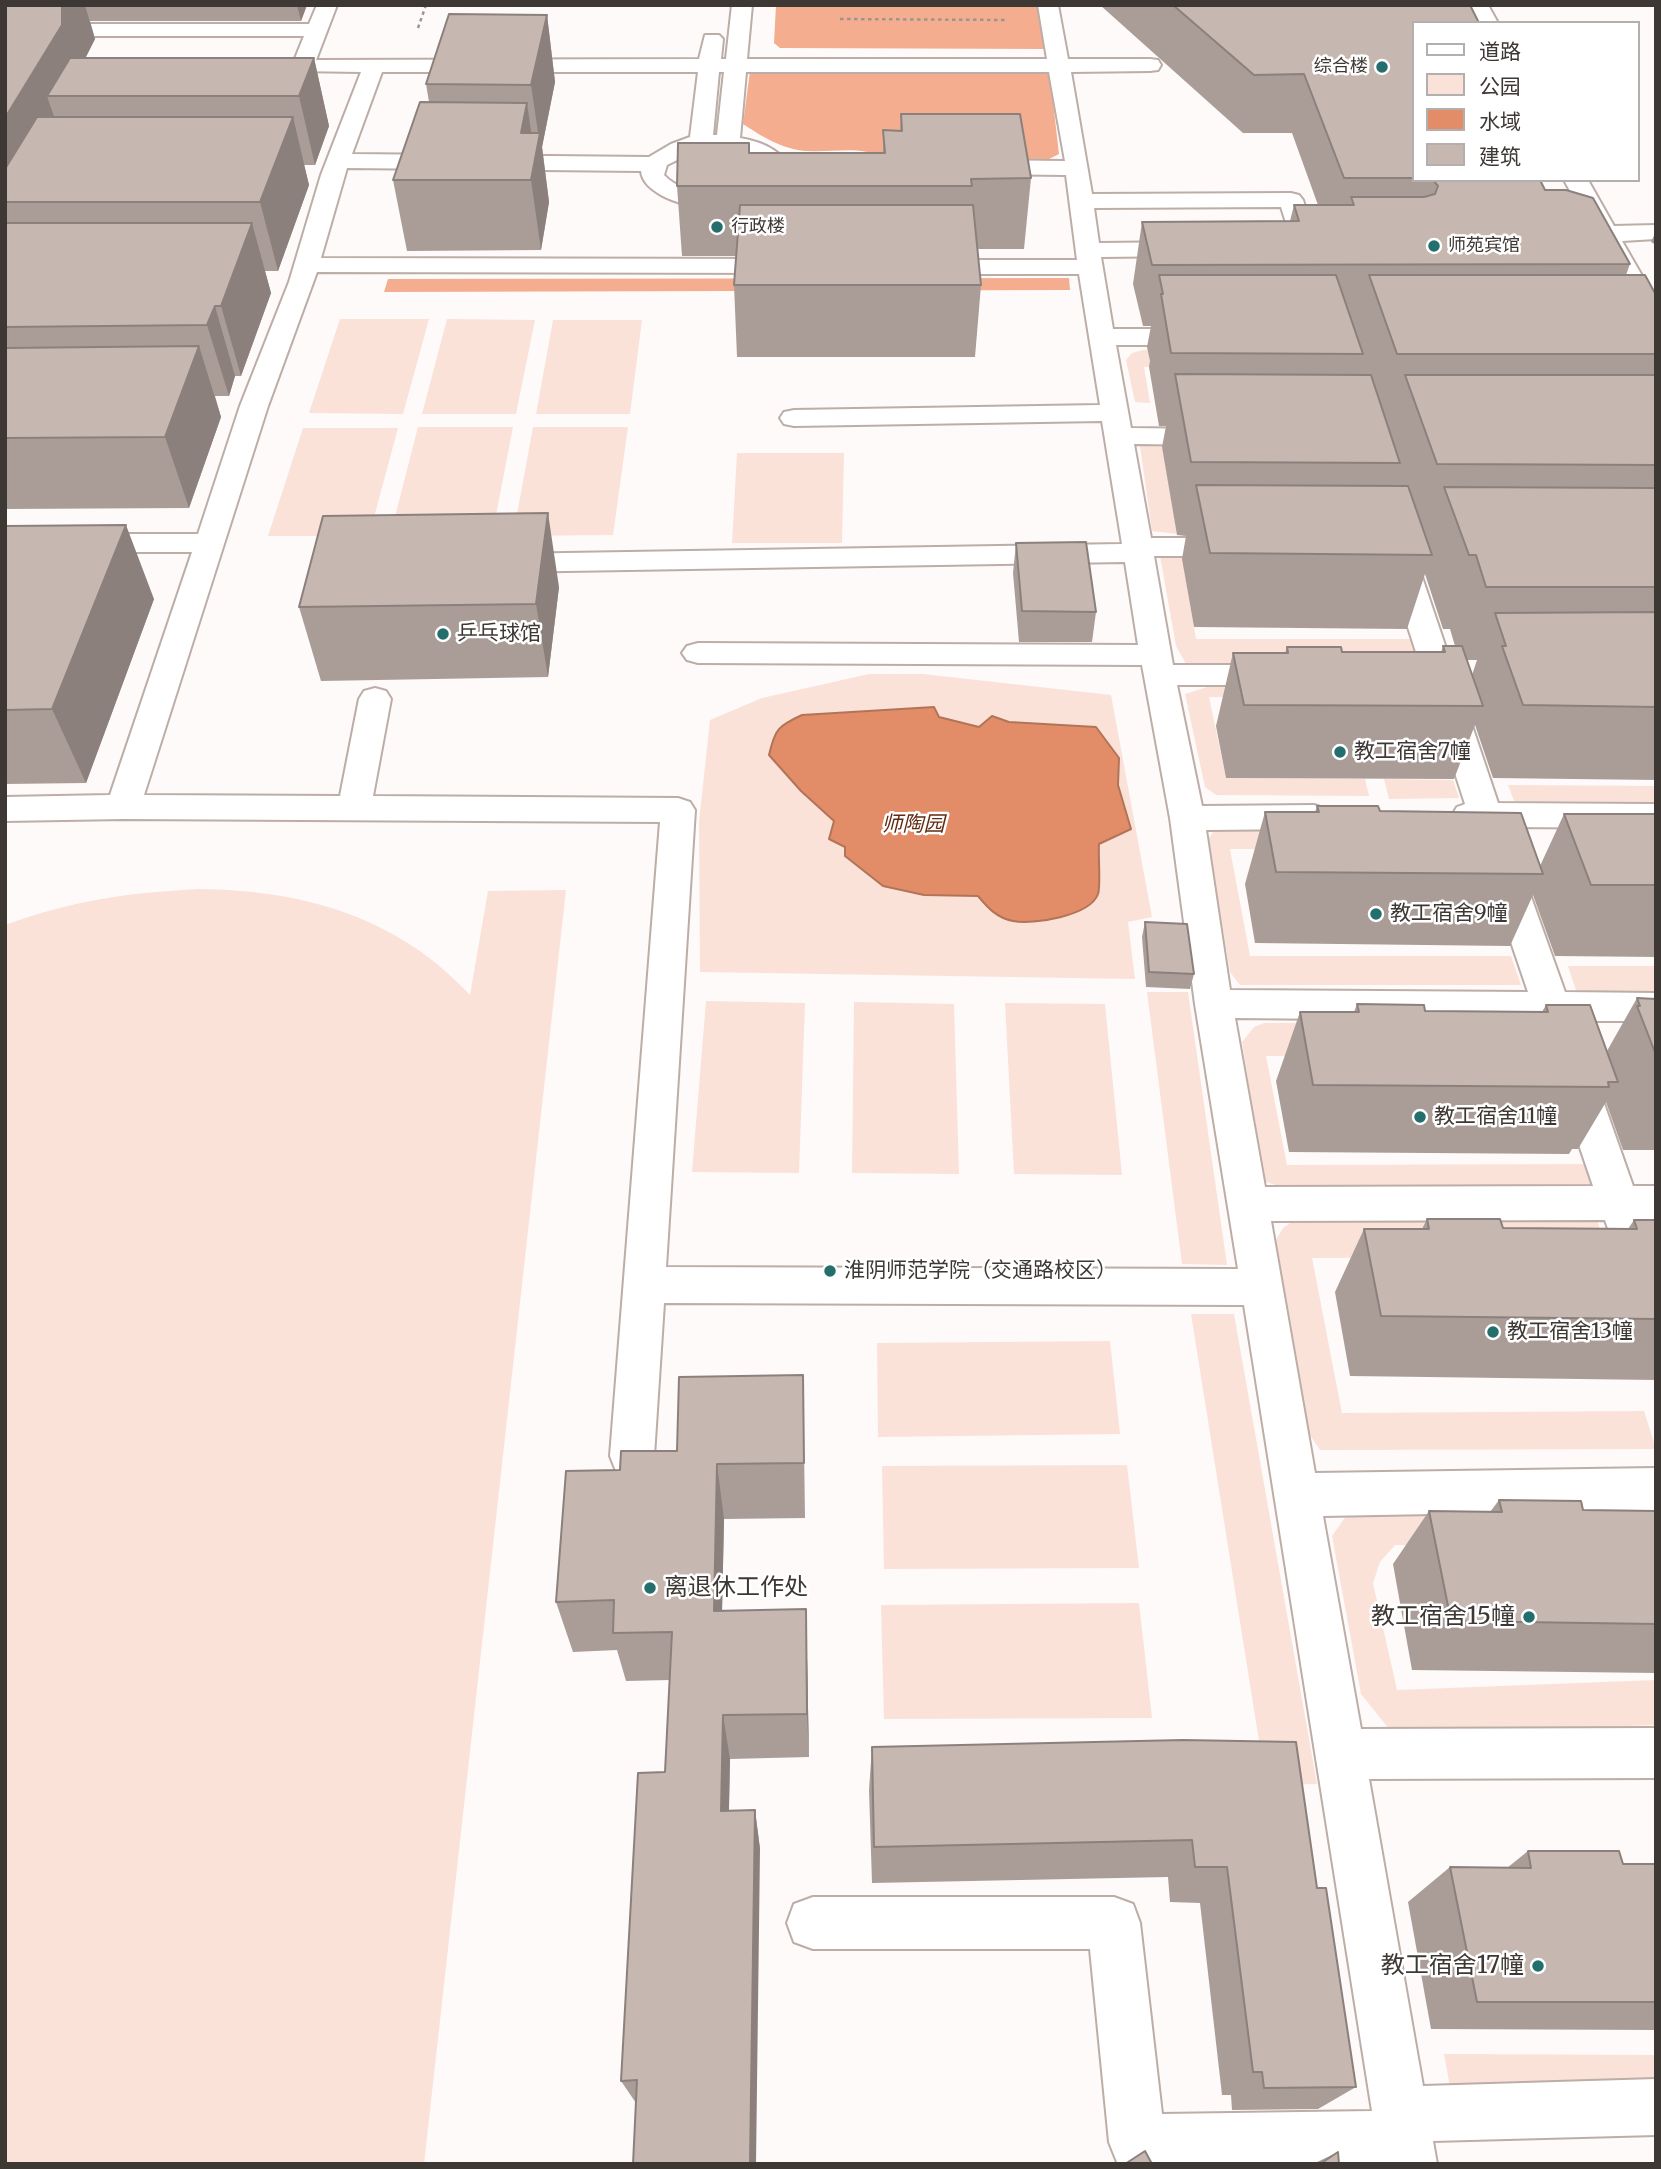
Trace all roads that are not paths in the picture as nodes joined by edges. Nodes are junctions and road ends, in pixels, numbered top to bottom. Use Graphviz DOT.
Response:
graph roads {
  1 [pos="327,5"];
  2 [pos="742,5"];
  3 [pos="1478,5"];
  4 [pos="1049,13"];
  5 [pos="714,17"];
  6 [pos="1487,21"];
  7 [pos="5,30"];
  8 [pos="318,30"];
  9 [pos="278,61"];
  10 [pos="305,61"];
  11 [pos="709,64"];
  12 [pos="736,64"];
  13 [pos="1059,65"];
  14 [pos="1150,65"];
  15 [pos="374,66"];
  16 [pos="701,141"];
  17 [pos="729,142"];
  18 [pos="655,163"];
  19 [pos="773,164"];
  20 [pos="800,164"];
  21 [pos="952,166"];
  22 [pos="326,171"];
  23 [pos="1080,185"];
  24 [pos="1573,187"];
  25 [pos="1656,232"];
  26 [pos="1606,234"];
  27 [pos="1278,248"];
  28 [pos="1306,248"];
  29 [pos="1331,248"];
  30 [pos="1210,249"];
  31 [pos="1089,258"];
  32 [pos="810,266"];
  33 [pos="908,267"];
  34 [pos="295,276"];
  35 [pos="1650,332"];
  36 [pos="1102,337"];
  37 [pos="1224,337"];
  38 [pos="226,406"];
  39 [pos="254,406"];
  40 [pos="794,418"];
  41 [pos="1117,425"];
  42 [pos="1242,438"];
  43 [pos="1396,542"];
  44 [pos="5,543"];
  45 [pos="211,543"];
  46 [pos="1261,548"];
  47 [pos="1138,550"];
  48 [pos="474,563"];
  49 [pos="698,653"];
  50 [pos="1157,665"];
  51 [pos="1306,674"];
  52 [pos="375,699"];
  53 [pos="123,807"];
  54 [pos="5,809"];
  55 [pos="354,809"];
  56 [pos="1485,815"];
  57 [pos="1444,816"];
  58 [pos="1656,816"];
  59 [pos="1350,817"];
  60 [pos="1187,818"];
  61 [pos="1214,1004"];
  62 [pos="1553,1007"];
  63 [pos="1656,1007"];
  64 [pos="1637,1203"];
  65 [pos="1248,1204"];
  66 [pos="645,1285"];
  67 [pos="1262,1287"];
  68 [pos="1656,1310"];
  69 [pos="632,1455"];
  70 [pos="1656,1489"];
  71 [pos="1298,1495"];
  72 [pos="1656,1753"];
  73 [pos="1341,1754"];
  74 [pos="813,1923"];
  75 [pos="1656,2107"];
  76 [pos="1404,2139"];
  1 -- 8 [label="street"];
  2 -- 12 [label="street"];
  3 -- 6 [label="street"];
  4 -- 13 [label="street"];
  5 -- 11 [label="street"];
  7 -- 8 [label="street"];
  8 -- 10 [label="street"];
  9 -- 10 [label="street"];
  10 -- 15 [label="street"];
  11 -- 12 [label="street"];
  11 -- 15 [label="street"];
  11 -- 16 [label="street"];
  12 -- 13 [label="street"];
  12 -- 17 [label="street"];
  13 -- 14 [label="street"];
  13 -- 23 [label="street"];
  15 -- 22 [label="street"];
  16 -- 17 [label="street"];
  16 -- 18 [label="street"];
  17 -- 19 [label="street"];
  18 -- 19 [label="street"];
  18 -- 22 [label="street"];
  19 -- 20 [label="street"];
  21 -- 23 [label="street"];
  22 -- 34 [label="street"];
  23 -- 28 [label="street"];
  23 -- 31 [label="street"];
  24 -- 26 [label="street"];
  25 -- 26 [label="street"];
  26 -- 35 [label="street"];
  27 -- 28 [label="street"];
  28 -- 29 [label="street"];
  30 -- 31 [label="street"];
  31 -- 33 [label="street"];
  31 -- 36 [label="street"];
  32 -- 34 [label="street"];
  34 -- 39 [label="street"];
  36 -- 37 [label="street"];
  36 -- 41 [label="street"];
  38 -- 39 [label="street"];
  39 -- 45 [label="street"];
  40 -- 41 [label="street"];
  41 -- 42 [label="street"];
  41 -- 47 [label="street"];
  43 -- 56 [label="street"];
  44 -- 45 [label="street"];
  45 -- 53 [label="street"];
  46 -- 47 [label="street"];
  47 -- 48 [label="street"];
  47 -- 50 [label="street"];
  49 -- 50 [label="street"];
  50 -- 51 [label="street"];
  50 -- 60 [label="street"];
  52 -- 55 [label="street"];
  53 -- 54 [label="street"];
  53 -- 55 [label="street"];
  55 -- 66 [label="street"];
  56 -- 57 [label="street"];
  56 -- 58 [label="street"];
  56 -- 62 [label="street"];
  59 -- 60 [label="street"];
  60 -- 61 [label="street"];
  61 -- 62 [label="street"];
  61 -- 65 [label="street"];
  62 -- 63 [label="street"];
  62 -- 64 [label="street"];
  64 -- 65 [label="street"];
  64 -- 68 [label="street"];
  65 -- 67 [label="street"];
  66 -- 67 [label="street"];
  66 -- 69 [label="street"];
  67 -- 71 [label="street"];
  70 -- 71 [label="street"];
  71 -- 73 [label="street"];
  72 -- 73 [label="street"];
  73 -- 76 [label="street"];
  74 -- 76 [label="street"];
  75 -- 76 [label="street"];
}
